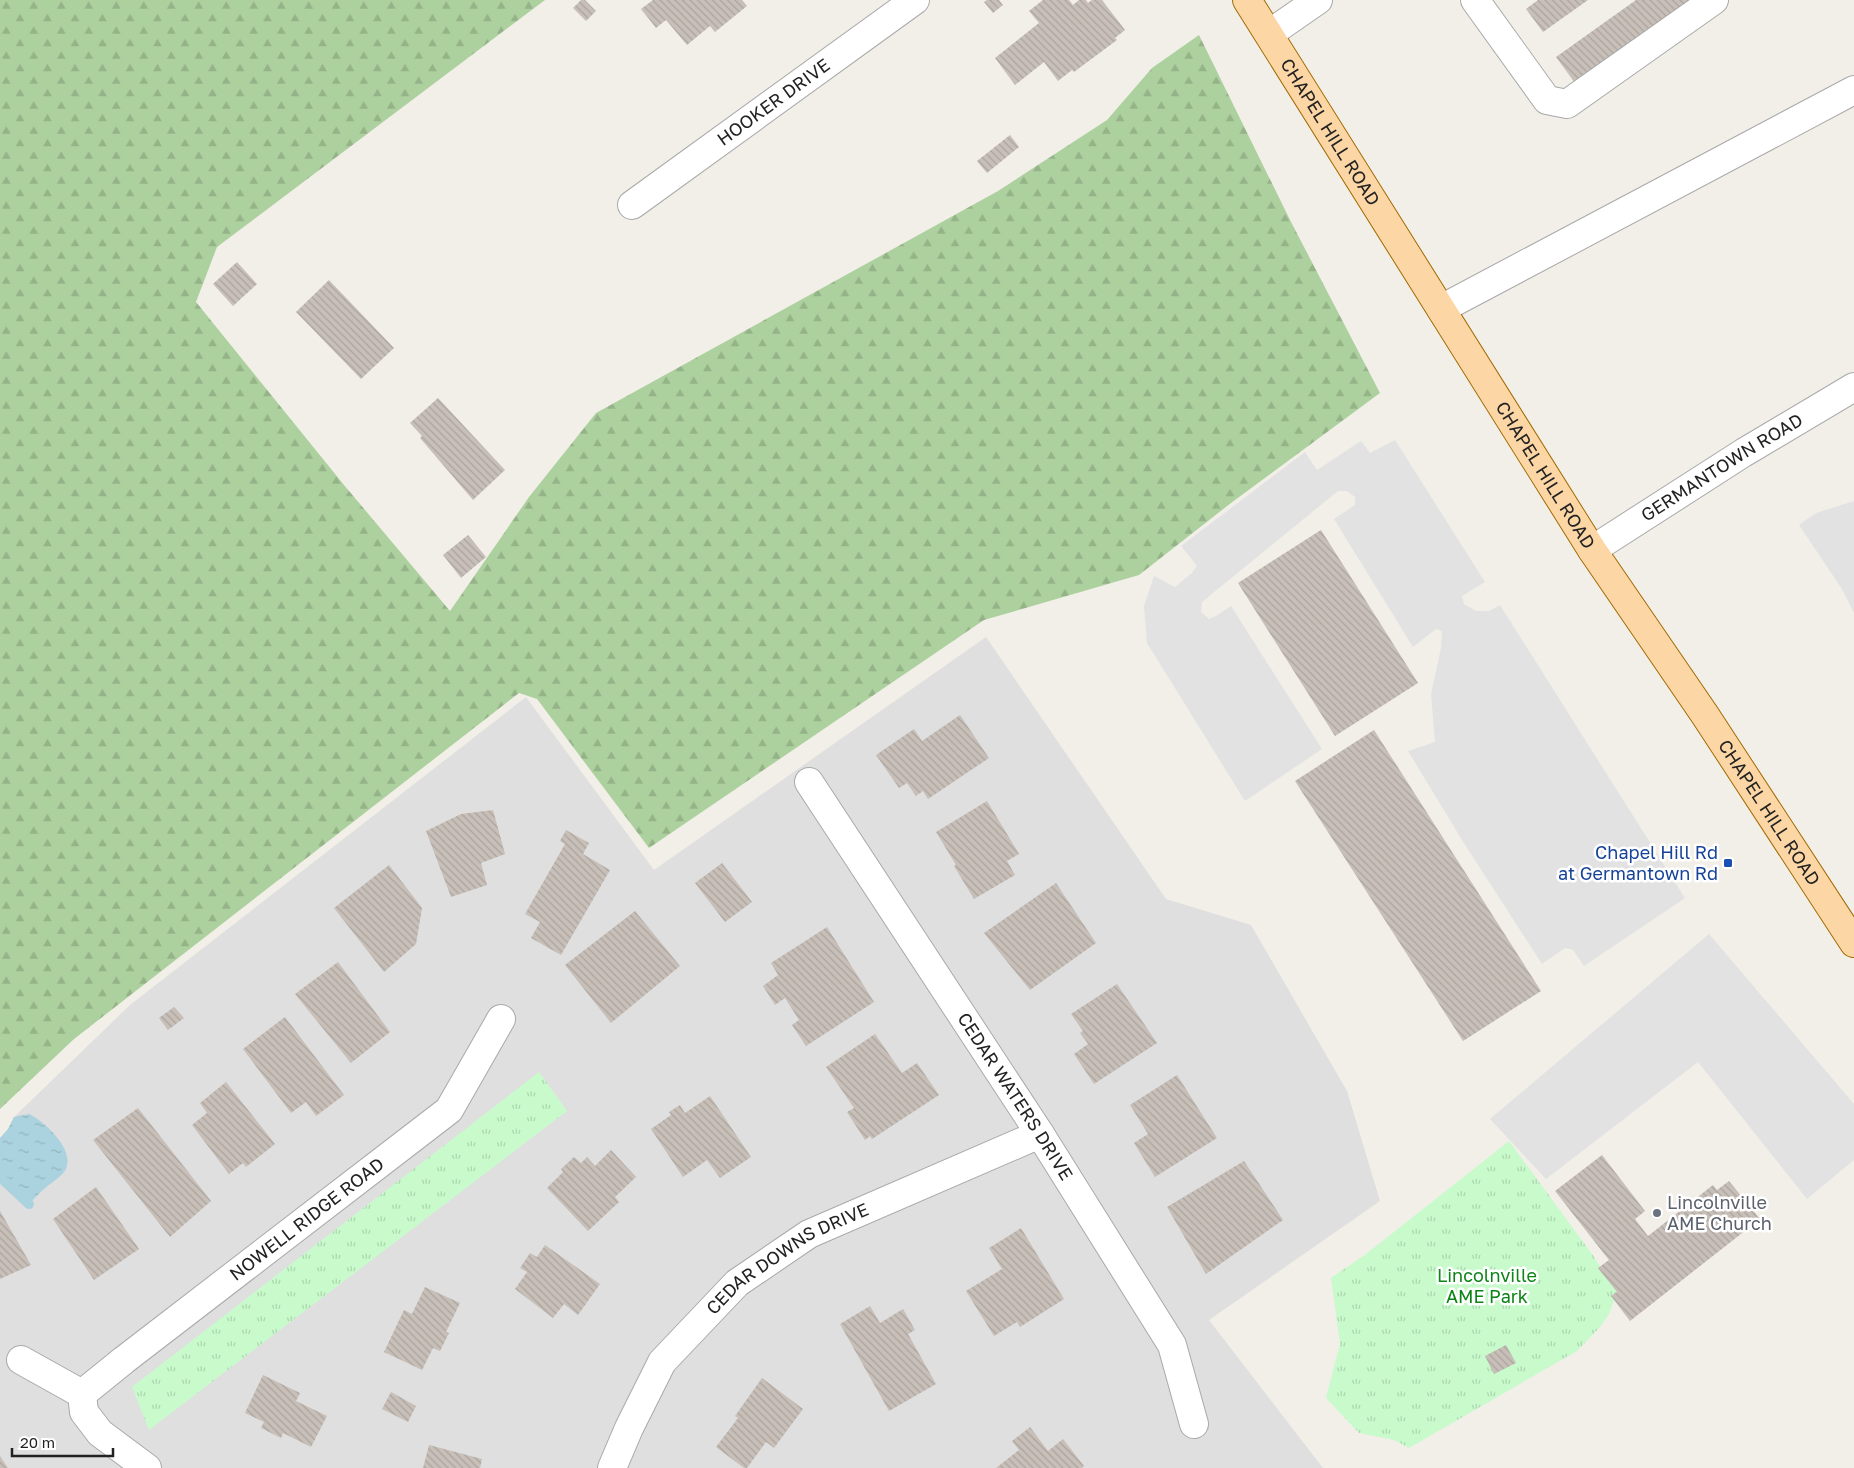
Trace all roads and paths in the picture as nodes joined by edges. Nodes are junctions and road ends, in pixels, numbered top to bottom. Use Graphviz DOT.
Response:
graph roads {
  1 [pos="915,0"];
  2 [pos="1247,0"];
  3 [pos="1318,0"];
  4 [pos="1474,0"];
  5 [pos="1714,0"];
  6 [pos="1269,34"];
  7 [pos="1854,90"];
  8 [pos="632,205"];
  9 [pos="1441,309"];
  10 [pos="1854,387"];
  11 [pos="1592,550"];
  12 [pos="809,782"];
  13 [pos="1854,943"];
  14 [pos="501,1019"];
  15 [pos="1040,1134"];
  16 [pos="22,1360"];
  17 [pos="82,1394"];
  18 [pos="1194,1424"];
  19 [pos="147,1468"];
  20 [pos="612,1468"];
  1 -- 8 [label="street, HOOKER DRIVE"];
  2 -- 6 [label="main road, CHAPEL HILL ROAD"];
  3 -- 6 [label="street"];
  4 -- 5 [label="street"];
  6 -- 9 [label="main road, CHAPEL HILL ROAD"];
  7 -- 9 [label="street"];
  9 -- 11 [label="main road, CHAPEL HILL ROAD"];
  10 -- 11 [label="street, GERMANTOWN ROAD"];
  11 -- 13 [label="main road, CHAPEL HILL ROAD"];
  12 -- 15 [label="street, CEDAR WATERS DRIVE"];
  14 -- 17 [label="street, NOWELL RIDGE ROAD"];
  15 -- 18 [label="street, CEDAR WATERS DRIVE"];
  15 -- 20 [label="street, CEDAR DOWNS DRIVE"];
  16 -- 17 [label="street"];
  17 -- 19 [label="street"];
}
